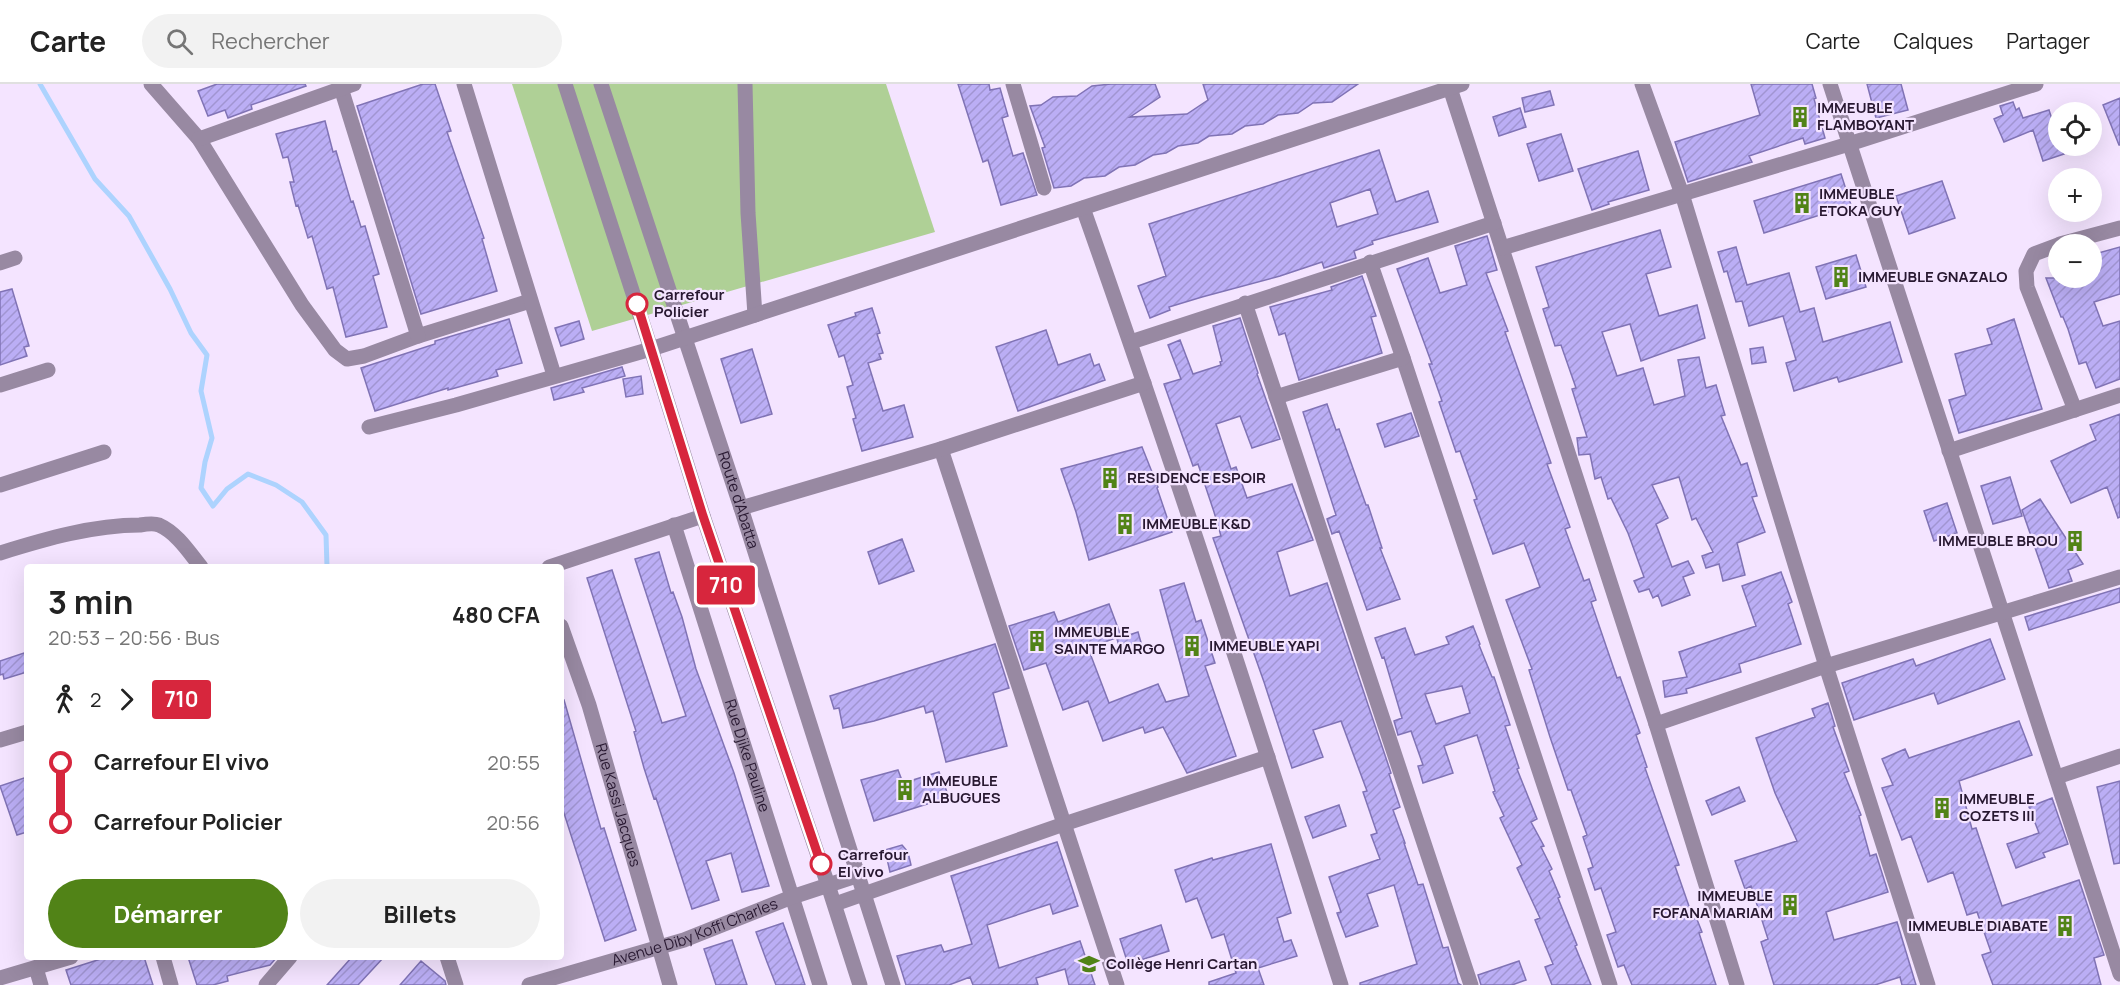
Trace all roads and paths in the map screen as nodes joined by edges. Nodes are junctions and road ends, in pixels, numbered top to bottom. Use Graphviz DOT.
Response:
graph roads {
  1 [pos="151,84"];
  2 [pos="464,84"];
  3 [pos="565,84"];
  4 [pos="601,84"];
  5 [pos="745,84"];
  6 [pos="1013,84"];
  7 [pos="1642,84"];
  8 [pos="1830,84"];
  9 [pos="2036,84"];
  10 [pos="348,86"];
  11 [pos="1456,86"];
  12 [pos="199,139"];
  13 [pos="1849,144"];
  14 [pos="1044,188"];
  15 [pos="1682,194"];
  16 [pos="1083,208"];
  17 [pos="1494,223"];
  18 [pos="2120,228"];
  19 [pos="2098,234"];
  20 [pos="1502,248"];
  21 [pos="2048,249"];
  22 [pos="15,258"];
  23 [pos="1370,262"];
  24 [pos="0,263"];
  25 [pos="530,301"];
  26 [pos="1245,303"];
  27 [pos="756,315"];
  28 [pos="418,336"];
  29 [pos="684,338"];
  30 [pos="1131,342"];
  31 [pos="651,349"];
  32 [pos="1403,358"];
  33 [pos="48,370"];
  34 [pos="554,375"];
  35 [pos="1144,383"];
  36 [pos="0,385"];
  37 [pos="2120,395"];
  38 [pos="1276,397"];
  39 [pos="2075,410"];
  40 [pos="369,427"];
  41 [pos="941,448"];
  42 [pos="1949,451"];
  43 [pos="104,452"];
  44 [pos="0,485"];
  45 [pos="741,508"];
  46 [pos="703,516"];
  47 [pos="674,525"];
  48 [pos="0,553"];
  49 [pos="199,564"];
  50 [pos="558,564"];
  51 [pos="2120,577"];
  52 [pos="2002,612"];
  53 [pos="564,635"];
  54 [pos="1826,666"];
  55 [pos="1656,724"];
  56 [pos="24,733"];
  57 [pos="0,740"];
  58 [pos="2120,756"];
  59 [pos="1268,757"];
  60 [pos="2057,777"];
  61 [pos="1064,824"];
  62 [pos="858,875"];
  63 [pos="828,885"];
  64 [pos="865,894"];
  65 [pos="792,897"];
  66 [pos="835,904"];
  67 [pos="658,947"];
  68 [pos="61,960"];
  69 [pos="164,960"];
  70 [pos="288,960"];
  71 [pos="448,960"];
  72 [pos="36,968"];
  73 [pos="2120,974"];
  74 [pos="0,978"];
  75 [pos="41,985"];
  76 [pos="171,985"];
  77 [pos="267,985"];
  78 [pos="456,985"];
  79 [pos="529,985"];
  80 [pos="670,985"];
  81 [pos="820,985"];
  82 [pos="860,985"];
  83 [pos="893,985"];
  84 [pos="1117,985"];
  85 [pos="1341,985"];
  86 [pos="1471,985"];
  87 [pos="1610,985"];
  88 [pos="1737,985"];
  89 [pos="1928,985"];
  1 -- 12 [label="street"];
  2 -- 25 [label="street"];
  3 -- 31 [label="street"];
  4 -- 29 [label="street, Route d'Abatta"];
  5 -- 27 [label="street"];
  6 -- 14 [label="street"];
  7 -- 15 [label="street"];
  8 -- 13 [label="street"];
  9 -- 13 [label="street"];
  10 -- 12 [label="street"];
  10 -- 28 [label="street"];
  11 -- 16 [label="street"];
  11 -- 17 [label="street"];
  12 -- 28 [label="street"];
  13 -- 15 [label="street"];
  13 -- 42 [label="street"];
  15 -- 20 [label="street"];
  15 -- 54 [label="street"];
  16 -- 27 [label="street"];
  16 -- 30 [label="street"];
  17 -- 20 [label="street"];
  17 -- 23 [label="street"];
  18 -- 19 [label="street"];
  20 -- 55 [label="street"];
  21 -- 39 [label="street"];
  22 -- 24 [label="street"];
  23 -- 26 [label="street"];
  23 -- 32 [label="street"];
  25 -- 28 [label="street"];
  25 -- 34 [label="street"];
  26 -- 30 [label="street"];
  26 -- 38 [label="street"];
  27 -- 29 [label="street"];
  29 -- 31 [label="street"];
  29 -- 45 [label="street, Route d'Abatta"];
  30 -- 35 [label="street"];
  31 -- 34 [label="street"];
  31 -- 46 [label="street"];
  32 -- 38 [label="street"];
  32 -- 87 [label="street"];
  33 -- 36 [label="street"];
  34 -- 40 [label="street"];
  35 -- 41 [label="street"];
  35 -- 59 [label="street"];
  37 -- 39 [label="street"];
  38 -- 86 [label="street"];
  39 -- 42 [label="street"];
  41 -- 45 [label="street"];
  41 -- 61 [label="street"];
  42 -- 52 [label="street"];
  43 -- 44 [label="street"];
  45 -- 62 [label="street, Route d'Abatta"];
  46 -- 47 [label="street"];
  46 -- 63 [label="street"];
  47 -- 50 [label="street"];
  47 -- 65 [label="street, Rue Djike Pauline"];
  48 -- 49 [label="street"];
  51 -- 52 [label="street"];
  52 -- 54 [label="street"];
  52 -- 60 [label="street"];
  53 -- 67 [label="street, Rue Kassi Jacques"];
  54 -- 55 [label="street"];
  54 -- 89 [label="street"];
  55 -- 88 [label="street"];
  56 -- 57 [label="street"];
  58 -- 60 [label="street"];
  59 -- 61 [label="street"];
  59 -- 85 [label="street"];
  60 -- 73 [label="street"];
  61 -- 64 [label="street"];
  61 -- 84 [label="street"];
  62 -- 63 [label="street, Avenue Diby Koffi Charles"];
  62 -- 64 [label="street, Route d'Abatta"];
  63 -- 65 [label="street, Avenue Diby Koffi Charles"];
  63 -- 66 [label="street"];
  64 -- 66 [label="street"];
  64 -- 83 [label="street, Route d'Abatta"];
  65 -- 67 [label="street, Avenue Diby Koffi Charles"];
  65 -- 81 [label="street, Rue Djike Pauline"];
  66 -- 82 [label="street"];
  67 -- 79 [label="street, Avenue Diby Koffi Charles"];
  67 -- 80 [label="street, Rue Kassi Jacques"];
  68 -- 72 [label="street"];
  69 -- 76 [label="street"];
  70 -- 77 [label="street"];
  71 -- 78 [label="street"];
  72 -- 74 [label="street"];
  72 -- 75 [label="street"];
}
